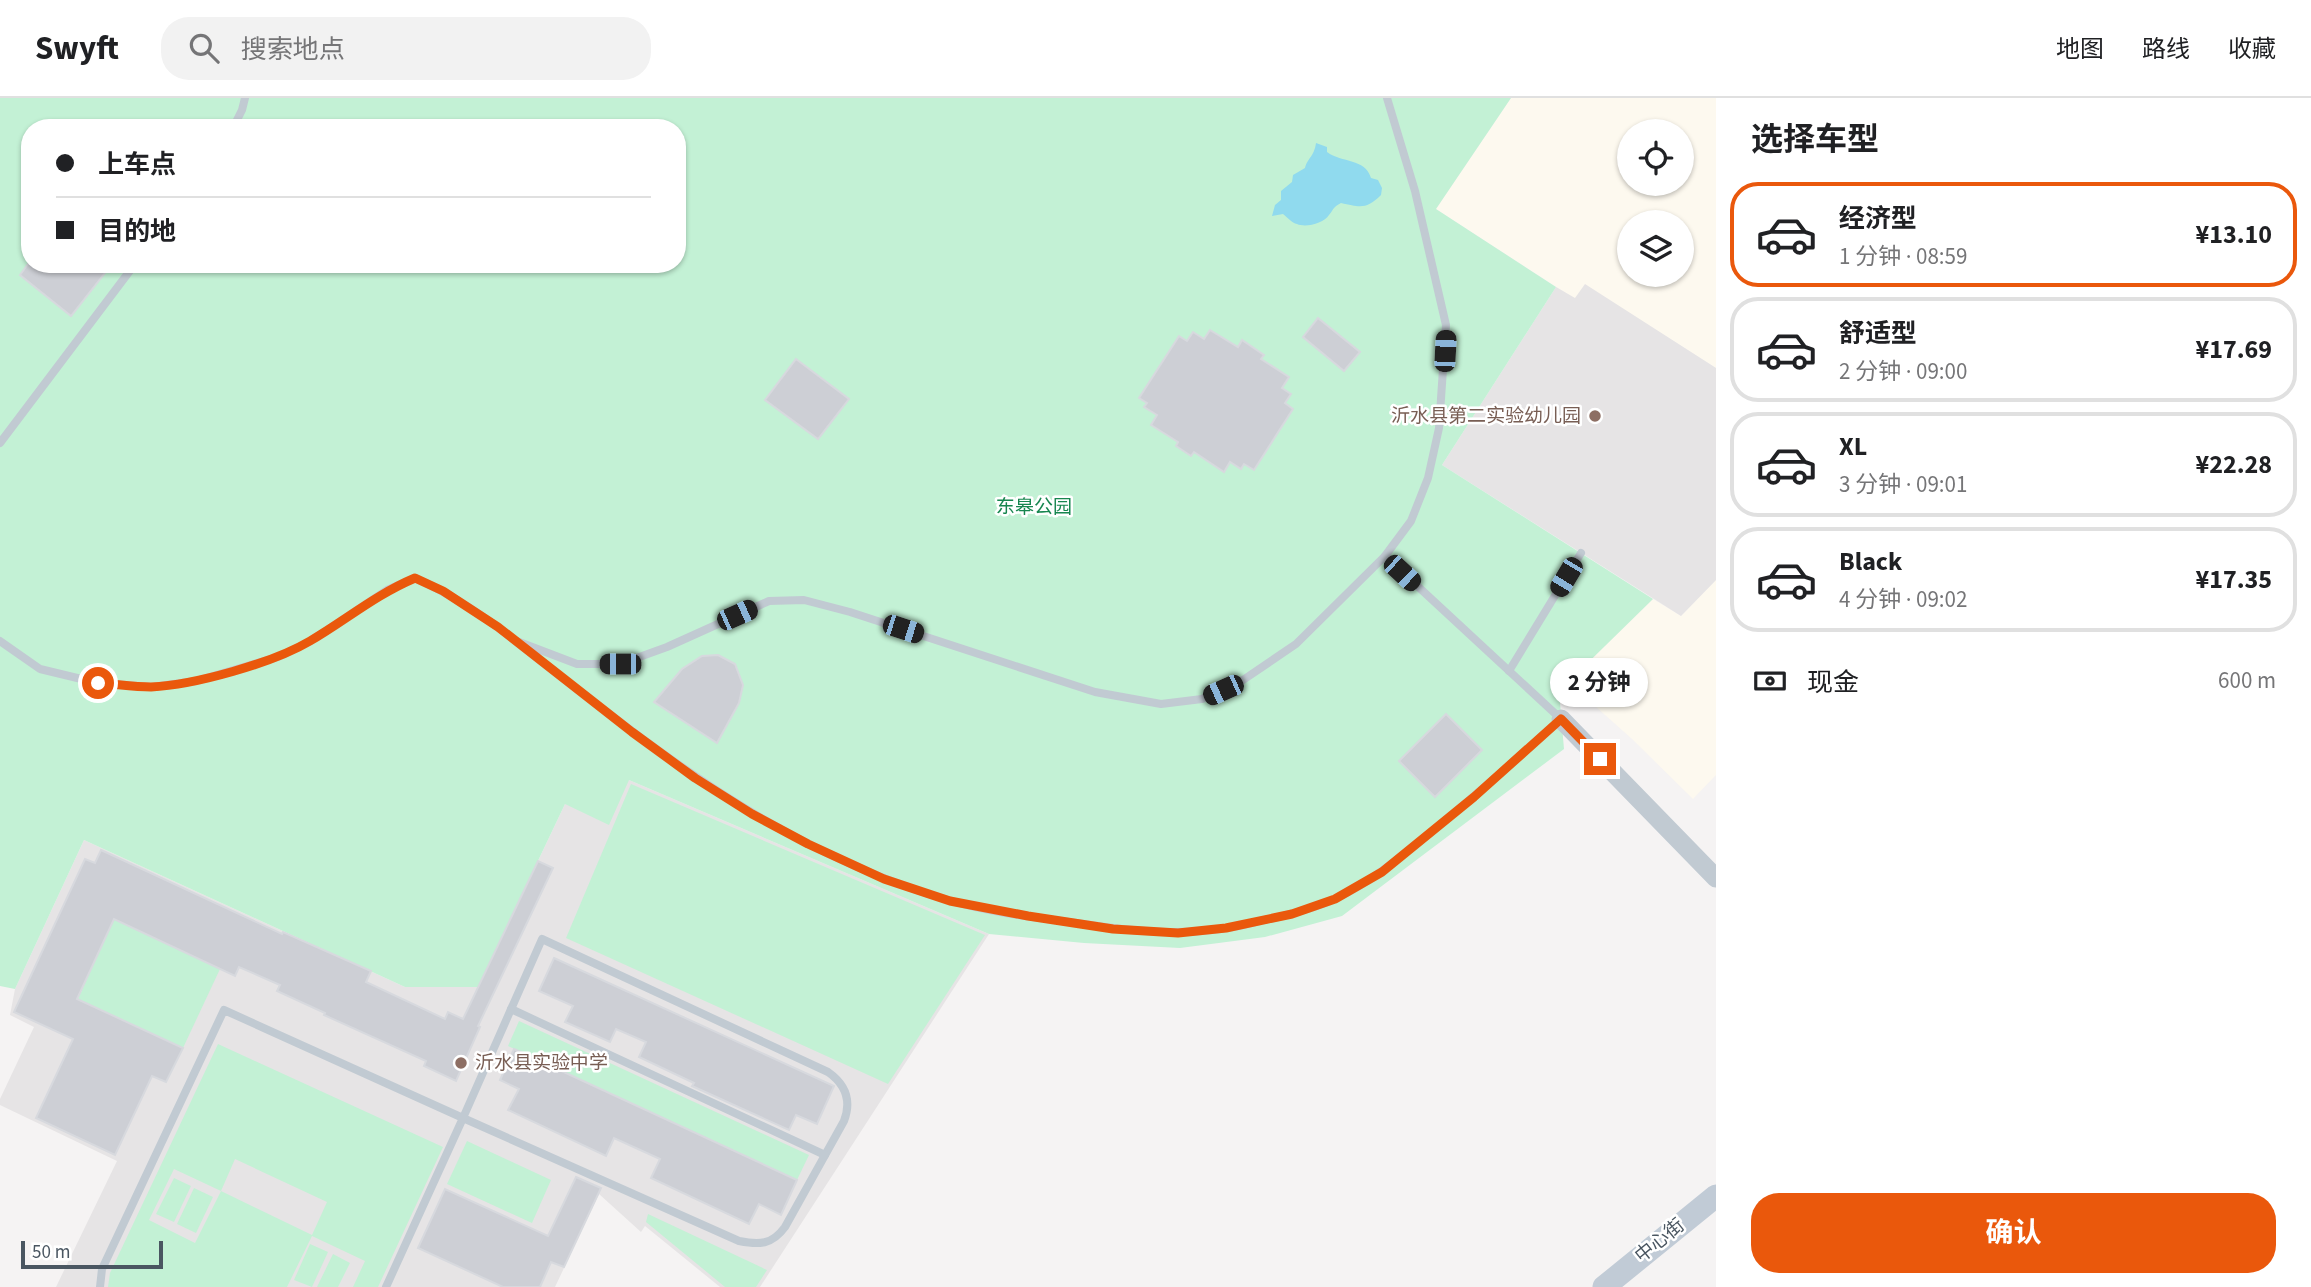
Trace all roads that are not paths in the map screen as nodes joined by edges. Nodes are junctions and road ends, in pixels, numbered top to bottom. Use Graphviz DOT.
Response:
graph roads {
  1 [pos="245,98"];
  2 [pos="1387,98"];
  3 [pos="238,119"];
  4 [pos="128,273"];
  5 [pos="0,443"];
  6 [pos="1581,553"];
  7 [pos="1385,556"];
  8 [pos="514,640"];
  9 [pos="0,641"];
  10 [pos="1509,671"];
  11 [pos="1561,719"];
  12 [pos="1716,878"];
  13 [pos="511,1009"];
  14 [pos="463,1118"];
  15 [pos="825,1155"];
  16 [pos="1716,1195"];
  17 [pos="100,1287"];
  18 [pos="386,1287"];
  19 [pos="1604,1287"];
  1 -- 3 [label="lane"];
  2 -- 7 [label="lane"];
  4 -- 5 [label="lane"];
  6 -- 10 [label="lane"];
  7 -- 8 [label="lane"];
  7 -- 10 [label="lane"];
  8 -- 9 [label="lane"];
  8 -- 11 [label="lane"];
  10 -- 11 [label="lane"];
  11 -- 12 [label="street"];
  13 -- 14 [label="lane"];
  13 -- 15 [label="lane"];
  13 -- 15 [label="lane"];
  14 -- 15 [label="lane"];
  14 -- 17 [label="lane"];
  14 -- 18 [label="lane"];
  16 -- 19 [label="main road, 中心街"];
}
